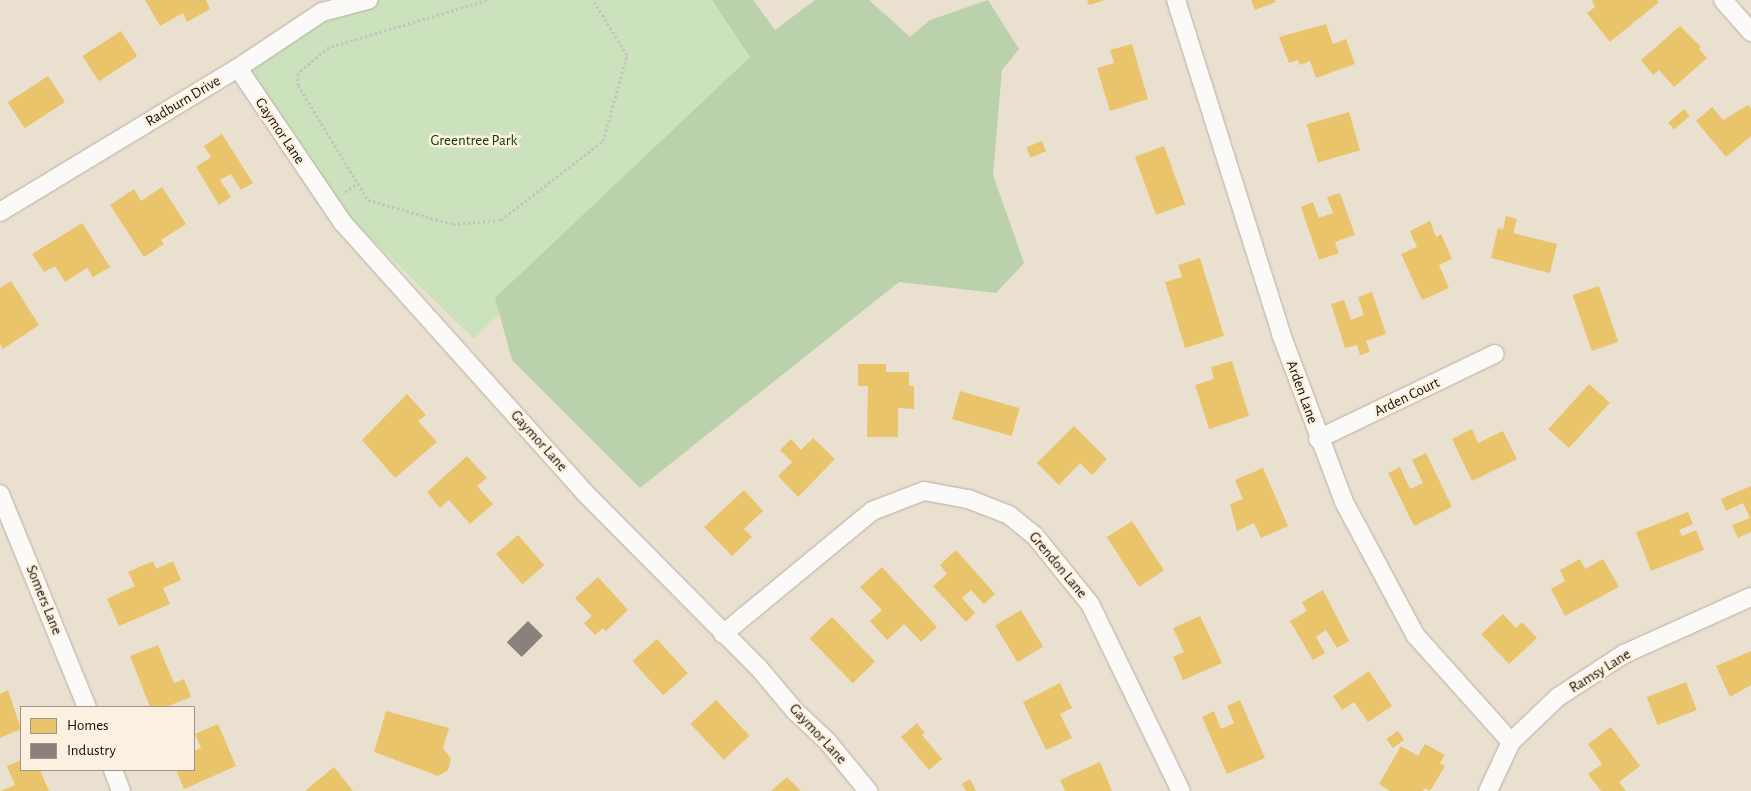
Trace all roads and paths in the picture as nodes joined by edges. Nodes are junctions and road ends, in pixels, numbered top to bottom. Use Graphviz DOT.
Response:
graph roads {
  1 [pos="368,0"];
  2 [pos="487,0"];
  3 [pos="592,0"];
  4 [pos="1176,0"];
  5 [pos="1723,0"];
  6 [pos="1751,32"];
  7 [pos="238,68"];
  8 [pos="0,212"];
  9 [pos="1495,354"];
  10 [pos="1318,439"];
  11 [pos="0,494"];
  12 [pos="1751,597"];
  13 [pos="723,634"];
  14 [pos="87,706"];
  15 [pos="1511,742"];
  16 [pos="113,771"];
  17 [pos="122,791"];
  18 [pos="868,791"];
  19 [pos="1181,791"];
  20 [pos="1488,791"];
  1 -- 7 [label="street, Radburn Drive"];
  2 -- 3 [label="path"];
  4 -- 10 [label="street, Arden Lane"];
  5 -- 6 [label="street"];
  7 -- 8 [label="street, Radburn Drive"];
  7 -- 13 [label="street, Gaymor Lane"];
  9 -- 10 [label="street, Arden Court"];
  10 -- 15 [label="street, Arden Lane"];
  11 -- 14 [label="street, Somers Lane"];
  12 -- 15 [label="street, Ramsy Lane"];
  13 -- 18 [label="street, Gaymor Lane"];
  13 -- 19 [label="street, Grendon Lane"];
  15 -- 20 [label="street, Ramsy Lane"];
  16 -- 17 [label="street"];
}
